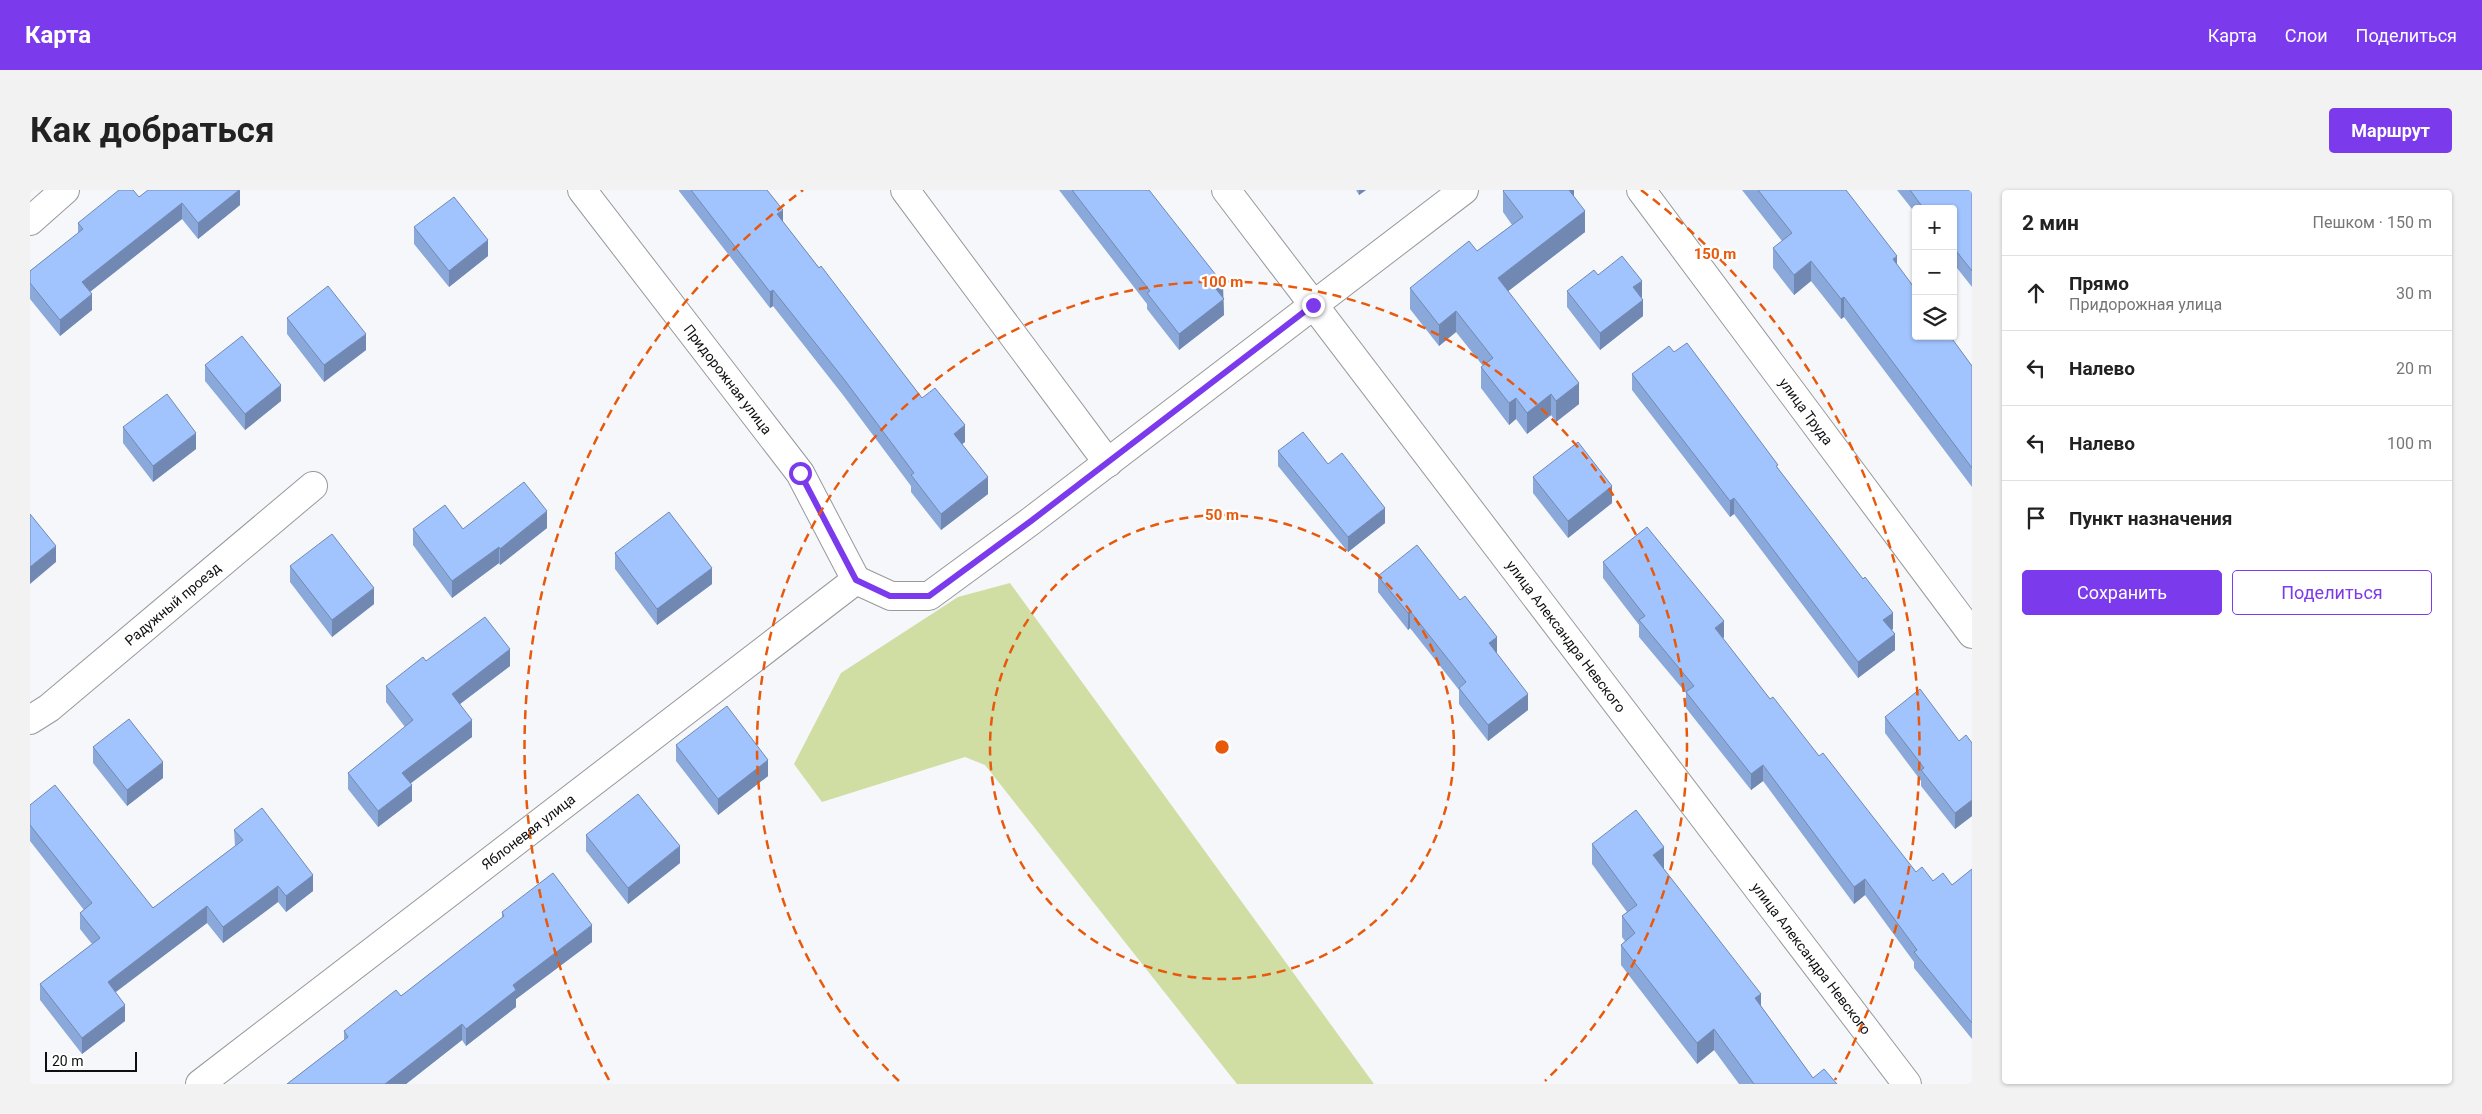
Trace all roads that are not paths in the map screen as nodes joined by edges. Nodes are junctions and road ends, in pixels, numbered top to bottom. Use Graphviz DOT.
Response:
graph roads {
  1 [pos="65,190"];
  2 [pos="582,190"];
  3 [pos="905,190"];
  4 [pos="1226,190"];
  5 [pos="1464,190"];
  6 [pos="1641,190"];
  7 [pos="30,221"];
  8 [pos="1313,305"];
  9 [pos="1108,463"];
  10 [pos="313,486"];
  11 [pos="856,580"];
  12 [pos="1972,634"];
  13 [pos="30,720"];
  14 [pos="200,1084"];
  15 [pos="1907,1084"];
  1 -- 7 [label="street"];
  2 -- 11 [label="street, Придорожная улица"];
  3 -- 9 [label="street"];
  4 -- 8 [label="street, улица Александра Невского"];
  5 -- 8 [label="street"];
  6 -- 12 [label="street, улица Труда"];
  8 -- 9 [label="street"];
  8 -- 15 [label="street, улица Александра Невского"];
  9 -- 11 [label="street"];
  10 -- 13 [label="street, Радужный проезд"];
  11 -- 14 [label="street, Яблоневая улица"];
}
